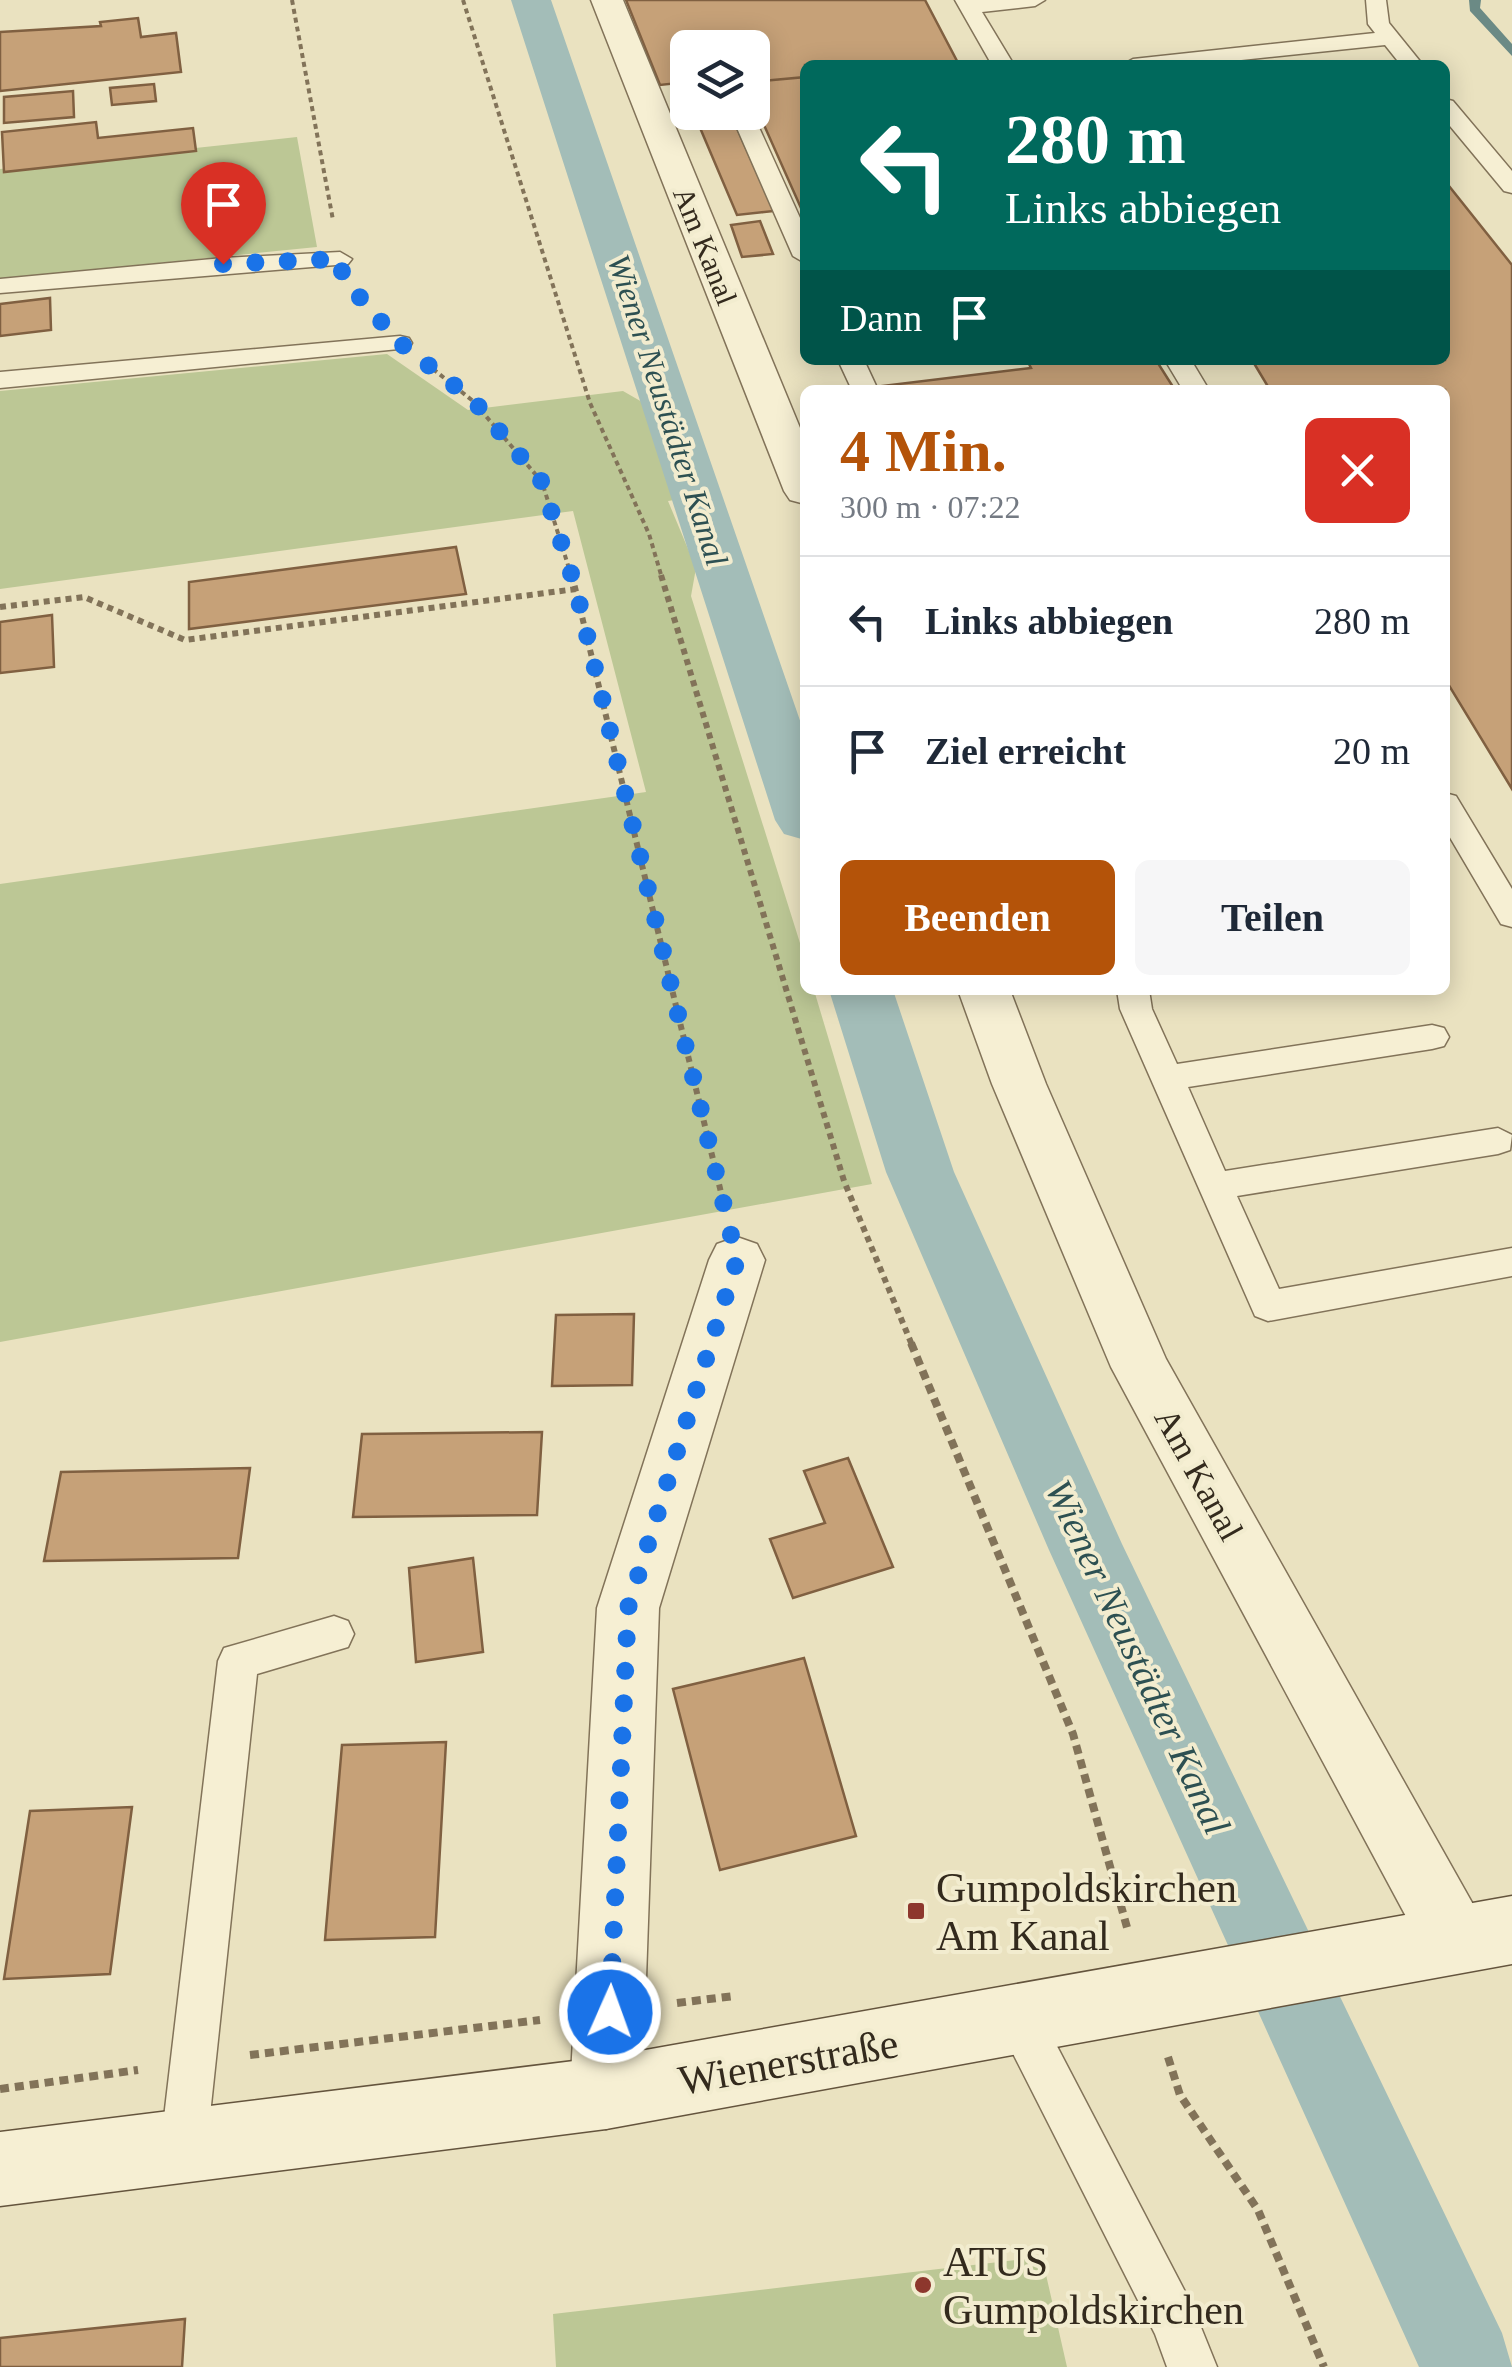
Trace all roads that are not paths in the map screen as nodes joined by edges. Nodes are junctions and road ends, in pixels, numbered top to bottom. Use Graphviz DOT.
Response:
graph roads {
  1 [pos="608,0"];
  2 [pos="1035,0"];
  3 [pos="1376,0"];
  4 [pos="967,3"];
  5 [pos="1390,38"];
  6 [pos="1001,60"];
  7 [pos="1181,60"];
  8 [pos="1408,60"];
  9 [pos="1450,112"];
  10 [pos="749,130"];
  11 [pos="1512,186"];
  12 [pos="800,245"];
  13 [pos="340,259"];
  14 [pos="0,286"];
  15 [pos="400,343"];
  16 [pos="0,380"];
  17 [pos="800,479"];
  18 [pos="1450,811"];
  19 [pos="1512,916"];
  20 [pos="986,995"];
  21 [pos="1134,995"];
  22 [pos="1432,1037"];
  23 [pos="1167,1078"];
  24 [pos="1498,1141"];
  25 [pos="1214,1186"];
  26 [pos="737,1260"];
  27 [pos="1512,1262"];
  28 [pos="334,1634"];
  29 [pos="1483,1935"];
  30 [pos="1019,2020"];
  31 [pos="606,2093"];
  32 [pos="184,2143"];
  33 [pos="0,2168"];
  34 [pos="1192,2367"];
  1 -- 17 [label="street, Am Kanal"];
  2 -- 4 [label="lane"];
  3 -- 5 [label="lane"];
  4 -- 6 [label="lane"];
  5 -- 7 [label="lane"];
  5 -- 8 [label="lane"];
  9 -- 11 [label="lane"];
  10 -- 12 [label="lane"];
  13 -- 14 [label="lane"];
  15 -- 16 [label="lane"];
  18 -- 19 [label="lane"];
  20 -- 29 [label="street, Am Kanal"];
  21 -- 23 [label="lane"];
  22 -- 23 [label="lane"];
  23 -- 25 [label="lane"];
  24 -- 25 [label="lane"];
  25 -- 27 [label="lane"];
  26 -- 31 [label="street"];
  28 -- 32 [label="lane"];
  29 -- 30 [label="street, Wienerstraße"];
  30 -- 31 [label="street, Wienerstraße"];
  30 -- 34 [label="lane"];
  31 -- 32 [label="street, Wienerstraße"];
  32 -- 33 [label="street, Wienerstraße"];
}
